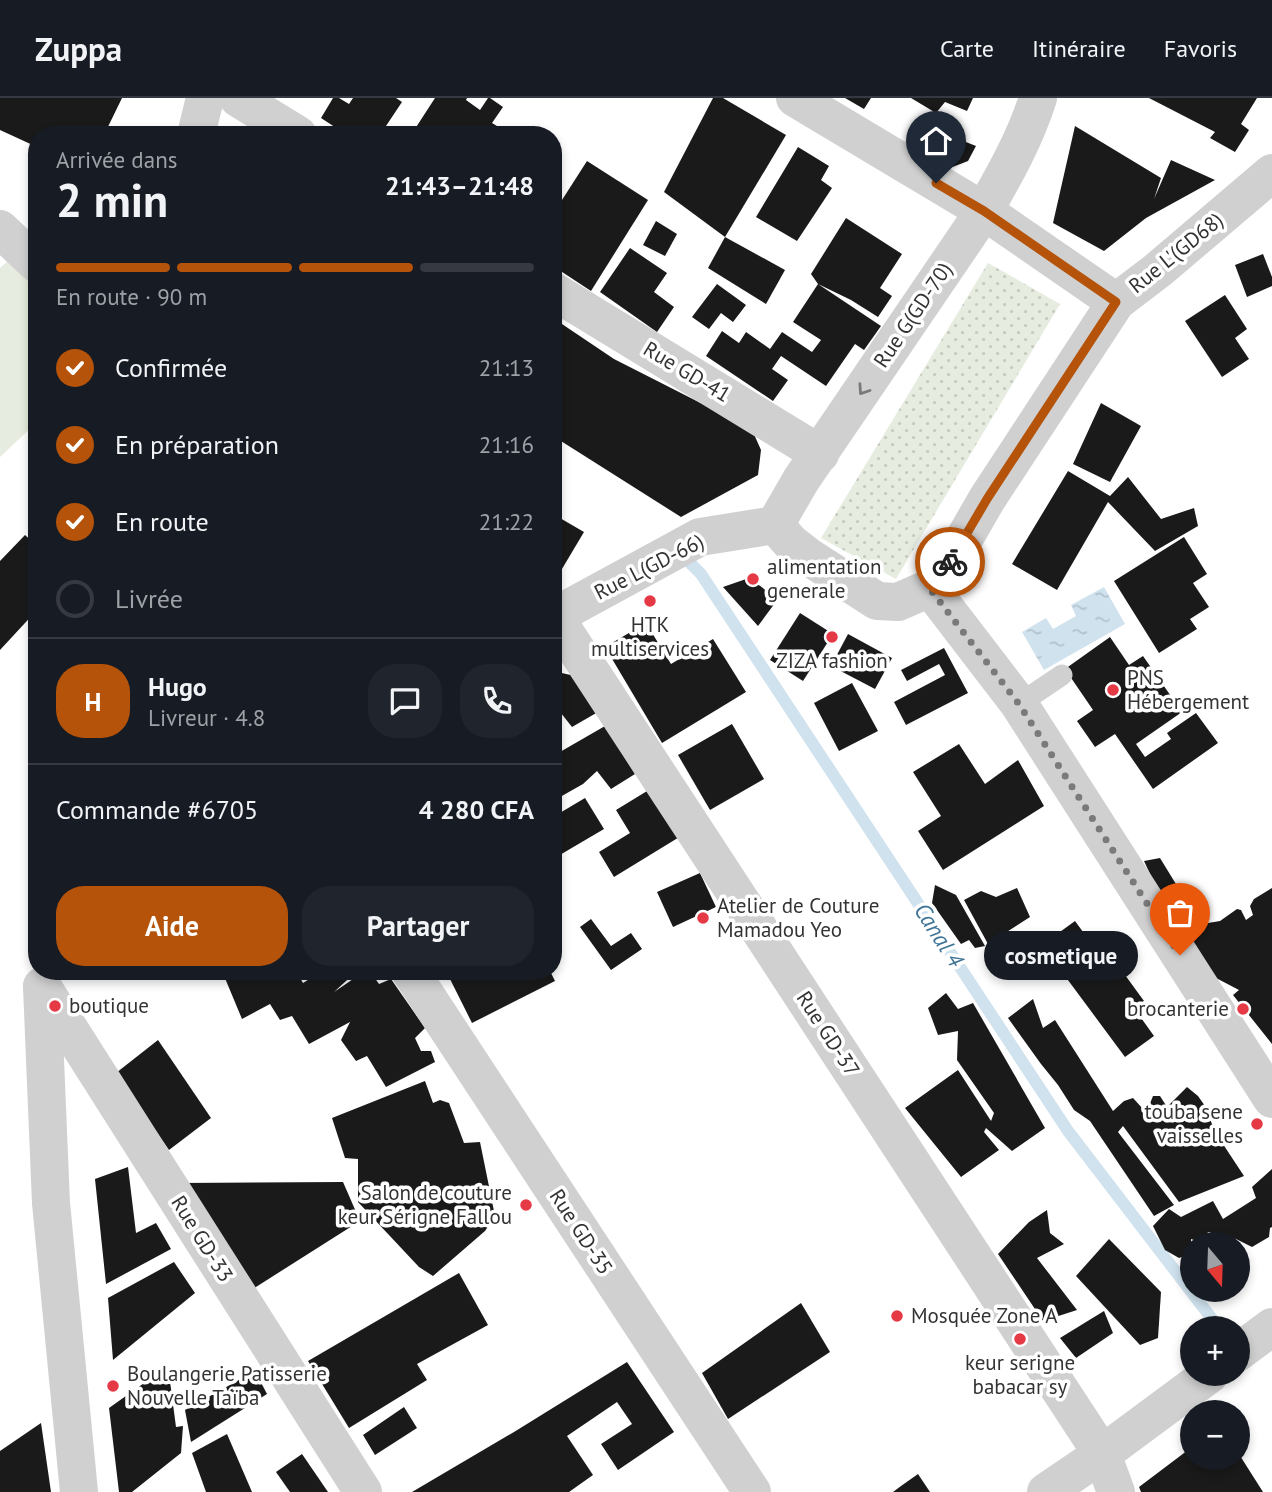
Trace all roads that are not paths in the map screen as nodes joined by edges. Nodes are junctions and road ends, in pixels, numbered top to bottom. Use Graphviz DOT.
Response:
graph roads {
  1 [pos="205,98"];
  2 [pos="238,98"];
  3 [pos="795,98"];
  4 [pos="1038,98"];
  5 [pos="198,126"];
  6 [pos="283,126"];
  7 [pos="1272,173"];
  8 [pos="984,211"];
  9 [pos="0,229"];
  10 [pos="28,255"];
  11 [pos="562,296"];
  12 [pos="1116,302"];
  13 [pos="820,454"];
  14 [pos="775,526"];
  15 [pos="930,589"];
  16 [pos="562,611"];
  17 [pos="562,627"];
  18 [pos="1062,675"];
  19 [pos="1019,704"];
  20 [pos="42,980"];
  21 [pos="43,980"];
  22 [pos="416,980"];
  23 [pos="1272,1098"];
  24 [pos="1272,1328"];
  25 [pos="1250,1344"];
  26 [pos="1194,1386"];
  27 [pos="1102,1454"];
  28 [pos="79,1492"];
  29 [pos="363,1492"];
  30 [pos="752,1492"];
  31 [pos="1046,1492"];
  32 [pos="1116,1492"];
  1 -- 5 [label="street"];
  2 -- 6 [label="street"];
  3 -- 8 [label="street"];
  4 -- 8 [label="street, Rue G(GD-70)"];
  7 -- 12 [label="street, Rue L'(GD68)"];
  8 -- 12 [label="street"];
  8 -- 13 [label="street, Rue G(GD-70), one-way"];
  9 -- 10 [label="street"];
  11 -- 13 [label="street, Rue GD-41"];
  12 -- 15 [label="street, Rue L'(GD68)"];
  13 -- 14 [label="street, Rue G(GD-70)"];
  14 -- 15 [label="street"];
  14 -- 16 [label="street, Rue L(GD-66)"];
  15 -- 19 [label="street"];
  17 -- 27 [label="street, Rue GD-37"];
  18 -- 19 [label="lane"];
  19 -- 23 [label="street"];
  20 -- 28 [label="street"];
  21 -- 29 [label="street, Rue GD-33"];
  22 -- 30 [label="street, Rue GD-35"];
  24 -- 25 [label="street"];
  26 -- 27 [label="street"];
  27 -- 31 [label="street"];
  27 -- 32 [label="street, Rue GD-37"];
}
